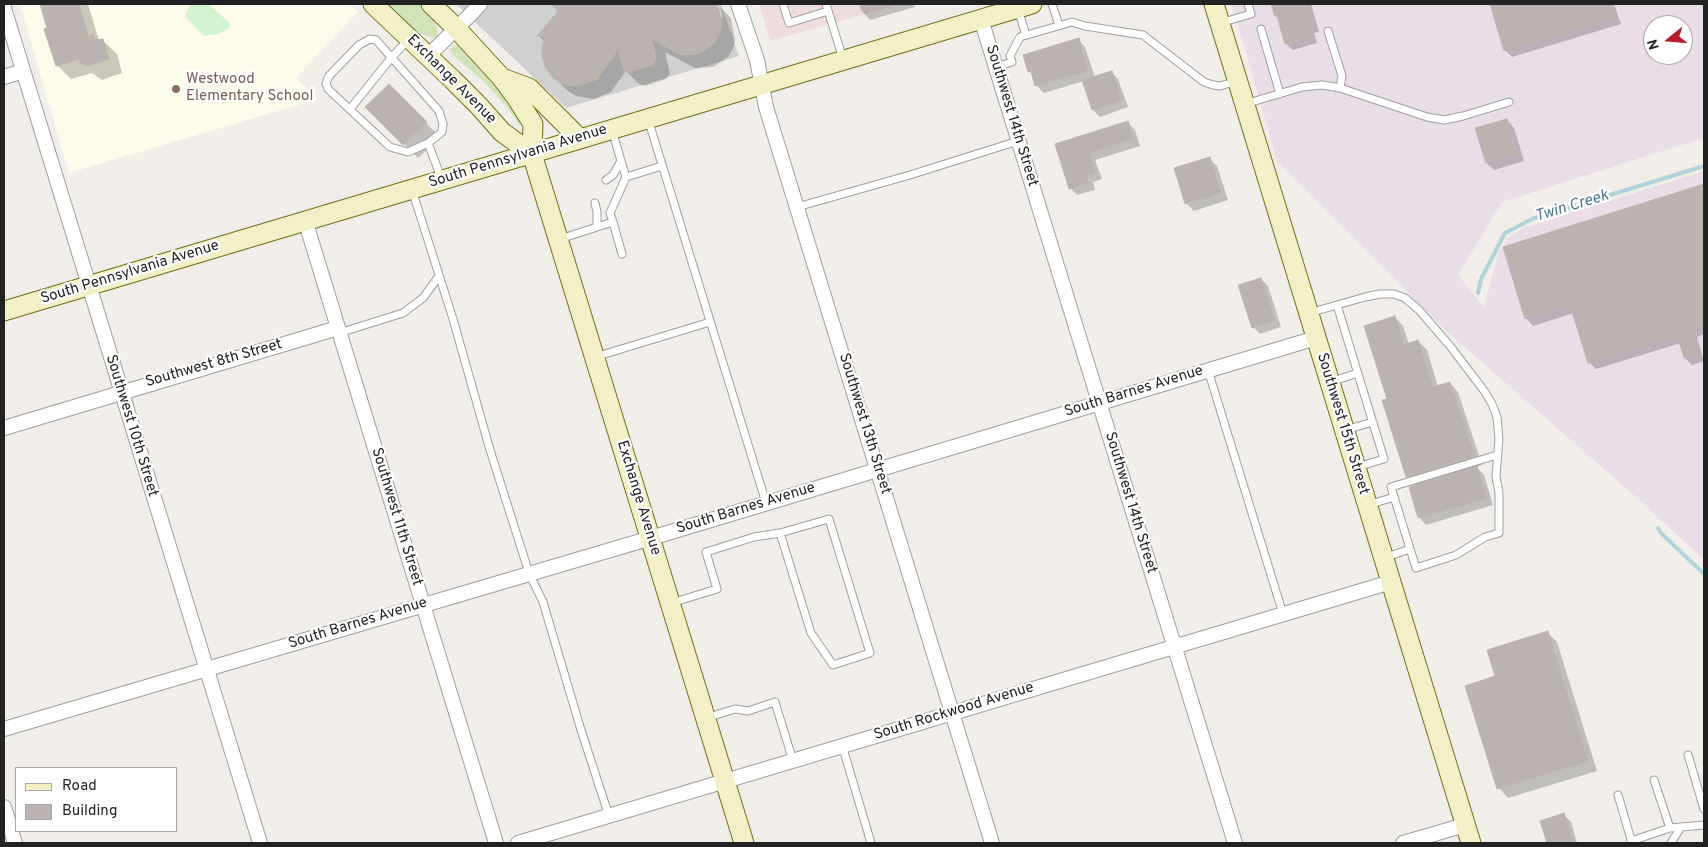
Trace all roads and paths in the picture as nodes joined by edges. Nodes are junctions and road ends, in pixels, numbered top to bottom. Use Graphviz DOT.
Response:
graph roads {
  1 [pos="373,4"];
  2 [pos="431,4"];
  3 [pos="478,4"];
  4 [pos="738,4"];
  5 [pos="783,4"];
  6 [pos="1052,4"];
  7 [pos="1214,4"];
  8 [pos="1248,4"];
  9 [pos="1025,6"];
  10 [pos="827,7"];
  11 [pos="4,8"];
  12 [pos="981,19"];
  13 [pos="1220,23"];
  14 [pos="1059,26"];
  15 [pos="456,28"];
  16 [pos="1260,29"];
  17 [pos="1328,30"];
  18 [pos="1026,35"];
  19 [pos="410,38"];
  20 [pos="428,56"];
  21 [pos="391,58"];
  22 [pos="843,60"];
  23 [pos="996,67"];
  24 [pos="23,71"];
  25 [pos="4,77"];
  26 [pos="501,78"];
  27 [pos="1238,81"];
  28 [pos="762,84"];
  29 [pos="1340,88"];
  30 [pos="1280,94"];
  31 [pos="1509,102"];
  32 [pos="1245,104"];
  33 [pos="350,110"];
  34 [pos="648,118"];
  35 [pos="611,129"];
  36 [pos="580,139"];
  37 [pos="1018,141"];
  38 [pos="428,143"];
  39 [pos="532,154"];
  40 [pos="621,161"];
  41 [pos="662,166"];
  42 [pos="613,175"];
  43 [pos="626,177"];
  44 [pos="606,180"];
  45 [pos="442,181"];
  46 [pos="613,185"];
  47 [pos="412,190"];
  48 [pos="595,204"];
  49 [pos="797,207"];
  50 [pos="305,220"];
  51 [pos="613,222"];
  52 [pos="597,227"];
  53 [pos="559,239"];
  54 [pos="622,254"];
  55 [pos="439,276"];
  56 [pos="89,285"];
  57 [pos="1337,305"];
  58 [pos="4,311"];
  59 [pos="1308,313"];
  60 [pos="710,322"];
  61 [pos="338,330"];
  62 [pos="1316,338"];
  63 [pos="595,357"];
  64 [pos="1208,370"];
  65 [pos="1358,373"];
  66 [pos="1330,382"];
  67 [pos="121,392"];
  68 [pos="1099,402"];
  69 [pos="1373,422"];
  70 [pos="4,428"];
  71 [pos="1344,430"];
  72 [pos="1496,455"];
  73 [pos="1356,468"];
  74 [pos="877,469"];
  75 [pos="1394,497"];
  76 [pos="766,503"];
  77 [pos="1367,506"];
  78 [pos="780,533"];
  79 [pos="651,538"];
  80 [pos="1410,549"];
  81 [pos="1383,558"];
  82 [pos="529,573"];
  83 [pos="1391,582"];
  84 [pos="670,603"];
  85 [pos="423,605"];
  86 [pos="1283,614"];
  87 [pos="1174,646"];
  88 [pos="206,670"];
  89 [pos="952,712"];
  90 [pos="706,718"];
  91 [pos="4,729"];
  92 [pos="842,746"];
  93 [pos="1688,755"];
  94 [pos="793,761"];
  95 [pos="1654,780"];
  96 [pos="725,781"];
  97 [pos="1618,795"];
  98 [pos="4,807"];
  99 [pos="1704,809"];
  100 [pos="609,816"];
  101 [pos="1465,825"];
  102 [pos="1704,825"];
  103 [pos="1681,827"];
  104 [pos="1670,828"];
  105 [pos="1632,842"];
  106 [pos="15,843"];
  107 [pos="260,843"];
  108 [pos="496,843"];
  109 [pos="518,843"];
  110 [pos="744,843"];
  111 [pos="871,843"];
  112 [pos="992,843"];
  113 [pos="1235,843"];
  114 [pos="1403,843"];
  115 [pos="1471,843"];
  116 [pos="1671,843"];
  1 -- 19 [label="main road, Exchange Avenue"];
  2 -- 15 [label="main road, Exchange Avenue"];
  3 -- 15 [label="street"];
  4 -- 28 [label="street, Southwest 13th Street"];
  5 -- 10 [label="lane"];
  6 -- 14 [label="lane"];
  7 -- 13 [label="main road, Southwest 15th Street"];
  8 -- 13 [label="lane"];
  9 -- 12 [label="main road, South Pennsylvania Avenue"];
  9 -- 18 [label="lane"];
  10 -- 22 [label="lane"];
  11 -- 24 [label="street, Southwest 10th Street"];
  12 -- 22 [label="main road, South Pennsylvania Avenue"];
  12 -- 23 [label="street, Southwest 14th Street"];
  13 -- 27 [label="main road, Southwest 15th Street"];
  14 -- 18 [label="lane"];
  14 -- 27 [label="lane"];
  15 -- 20 [label="street"];
  15 -- 26 [label="main road, Exchange Avenue"];
  16 -- 30 [label="lane"];
  17 -- 29 [label="lane"];
  18 -- 23 [label="lane"];
  19 -- 20 [label="main road, Exchange Avenue"];
  19 -- 21 [label="lane"];
  20 -- 39 [label="main road, Exchange Avenue"];
  21 -- 33 [label="lane"];
  21 -- 33 [label="lane"];
  21 -- 38 [label="lane"];
  22 -- 28 [label="main road, South Pennsylvania Avenue"];
  23 -- 37 [label="street, Southwest 14th Street"];
  24 -- 25 [label="street"];
  24 -- 56 [label="street, Southwest 10th Street"];
  26 -- 36 [label="main road"];
  26 -- 39 [label="main road, Exchange Avenue"];
  27 -- 32 [label="main road, Southwest 15th Street"];
  28 -- 34 [label="main road, South Pennsylvania Avenue"];
  28 -- 49 [label="street, Southwest 13th Street"];
  29 -- 30 [label="lane"];
  29 -- 31 [label="lane"];
  30 -- 32 [label="lane"];
  32 -- 59 [label="main road, Southwest 15th Street"];
  33 -- 38 [label="lane"];
  34 -- 35 [label="main road, South Pennsylvania Avenue"];
  34 -- 41 [label="lane"];
  35 -- 36 [label="main road, South Pennsylvania Avenue"];
  35 -- 40 [label="lane"];
  36 -- 39 [label="main road, South Pennsylvania Avenue"];
  37 -- 49 [label="lane"];
  37 -- 68 [label="street, Southwest 14th Street"];
  38 -- 45 [label="lane"];
  39 -- 45 [label="main road, South Pennsylvania Avenue"];
  39 -- 53 [label="main road, Exchange Avenue"];
  40 -- 42 [label="lane"];
  40 -- 43 [label="lane"];
  41 -- 43 [label="lane"];
  41 -- 60 [label="lane"];
  42 -- 44 [label="lane"];
  42 -- 46 [label="lane"];
  43 -- 51 [label="lane"];
  45 -- 47 [label="main road, South Pennsylvania Avenue"];
  47 -- 50 [label="main road, South Pennsylvania Avenue"];
  47 -- 55 [label="lane"];
  48 -- 52 [label="lane"];
  49 -- 74 [label="street, Southwest 13th Street"];
  50 -- 56 [label="main road, South Pennsylvania Avenue"];
  50 -- 61 [label="street, Southwest 11th Street"];
  51 -- 52 [label="lane"];
  51 -- 54 [label="lane"];
  52 -- 53 [label="lane"];
  53 -- 63 [label="main road, Exchange Avenue"];
  55 -- 61 [label="lane"];
  55 -- 82 [label="lane"];
  56 -- 58 [label="main road, South Pennsylvania Avenue"];
  56 -- 67 [label="street, Southwest 10th Street"];
  57 -- 59 [label="lane"];
  57 -- 65 [label="lane"];
  57 -- 72 [label="lane"];
  59 -- 62 [label="main road, Southwest 15th Street"];
  60 -- 63 [label="lane"];
  60 -- 76 [label="lane"];
  61 -- 67 [label="street, Southwest 8th Street"];
  61 -- 85 [label="street, Southwest 11th Street"];
  62 -- 64 [label="street, South Barnes Avenue"];
  62 -- 66 [label="main road, Southwest 15th Street"];
  63 -- 79 [label="main road, Exchange Avenue"];
  64 -- 68 [label="street, South Barnes Avenue"];
  64 -- 86 [label="lane"];
  65 -- 66 [label="lane"];
  65 -- 69 [label="lane"];
  66 -- 71 [label="main road, Southwest 15th Street"];
  67 -- 70 [label="street, Southwest 8th Street"];
  67 -- 88 [label="street, Southwest 10th Street"];
  68 -- 74 [label="street, South Barnes Avenue"];
  68 -- 87 [label="street, Southwest 14th Street"];
  69 -- 71 [label="lane"];
  69 -- 73 [label="lane"];
  71 -- 73 [label="main road, Southwest 15th Street"];
  72 -- 75 [label="lane"];
  72 -- 80 [label="lane"];
  73 -- 77 [label="main road, Southwest 15th Street"];
  74 -- 76 [label="street, South Barnes Avenue"];
  74 -- 89 [label="street, Southwest 13th Street"];
  75 -- 77 [label="lane"];
  75 -- 80 [label="lane"];
  76 -- 79 [label="street, South Barnes Avenue"];
  77 -- 81 [label="main road, Southwest 15th Street"];
  78 -- 78 [label="lane"];
  78 -- 84 [label="lane"];
  79 -- 82 [label="street, South Barnes Avenue"];
  79 -- 84 [label="main road, Exchange Avenue"];
  80 -- 81 [label="lane"];
  81 -- 83 [label="main road, Southwest 15th Street"];
  82 -- 85 [label="street, South Barnes Avenue"];
  82 -- 100 [label="lane"];
  83 -- 86 [label="street, South Rockwood Avenue"];
  83 -- 101 [label="main road, Southwest 15th Street"];
  84 -- 90 [label="main road, Exchange Avenue"];
  85 -- 88 [label="street, South Barnes Avenue"];
  85 -- 108 [label="street, Southwest 11th Street"];
  86 -- 87 [label="street, South Rockwood Avenue"];
  87 -- 89 [label="street, South Rockwood Avenue"];
  87 -- 113 [label="street, Southwest 14th Street"];
  88 -- 91 [label="street, South Barnes Avenue"];
  88 -- 107 [label="street, Southwest 10th Street"];
  89 -- 92 [label="street, South Rockwood Avenue"];
  89 -- 112 [label="street, Southwest 13th Street"];
  90 -- 94 [label="lane"];
  90 -- 96 [label="main road, Exchange Avenue"];
  92 -- 94 [label="street, South Rockwood Avenue"];
  92 -- 111 [label="lane"];
  93 -- 99 [label="lane"];
  94 -- 96 [label="street, South Rockwood Avenue"];
  95 -- 104 [label="lane"];
  96 -- 100 [label="street, South Rockwood Avenue"];
  96 -- 110 [label="main road, Exchange Avenue"];
  97 -- 105 [label="lane"];
  98 -- 106 [label="street"];
  100 -- 109 [label="street, South Rockwood Avenue"];
  101 -- 114 [label="street"];
  101 -- 115 [label="main road, Southwest 15th Street"];
  102 -- 103 [label="lane"];
  103 -- 104 [label="lane"];
  103 -- 116 [label="lane"];
  104 -- 105 [label="lane"];
}
